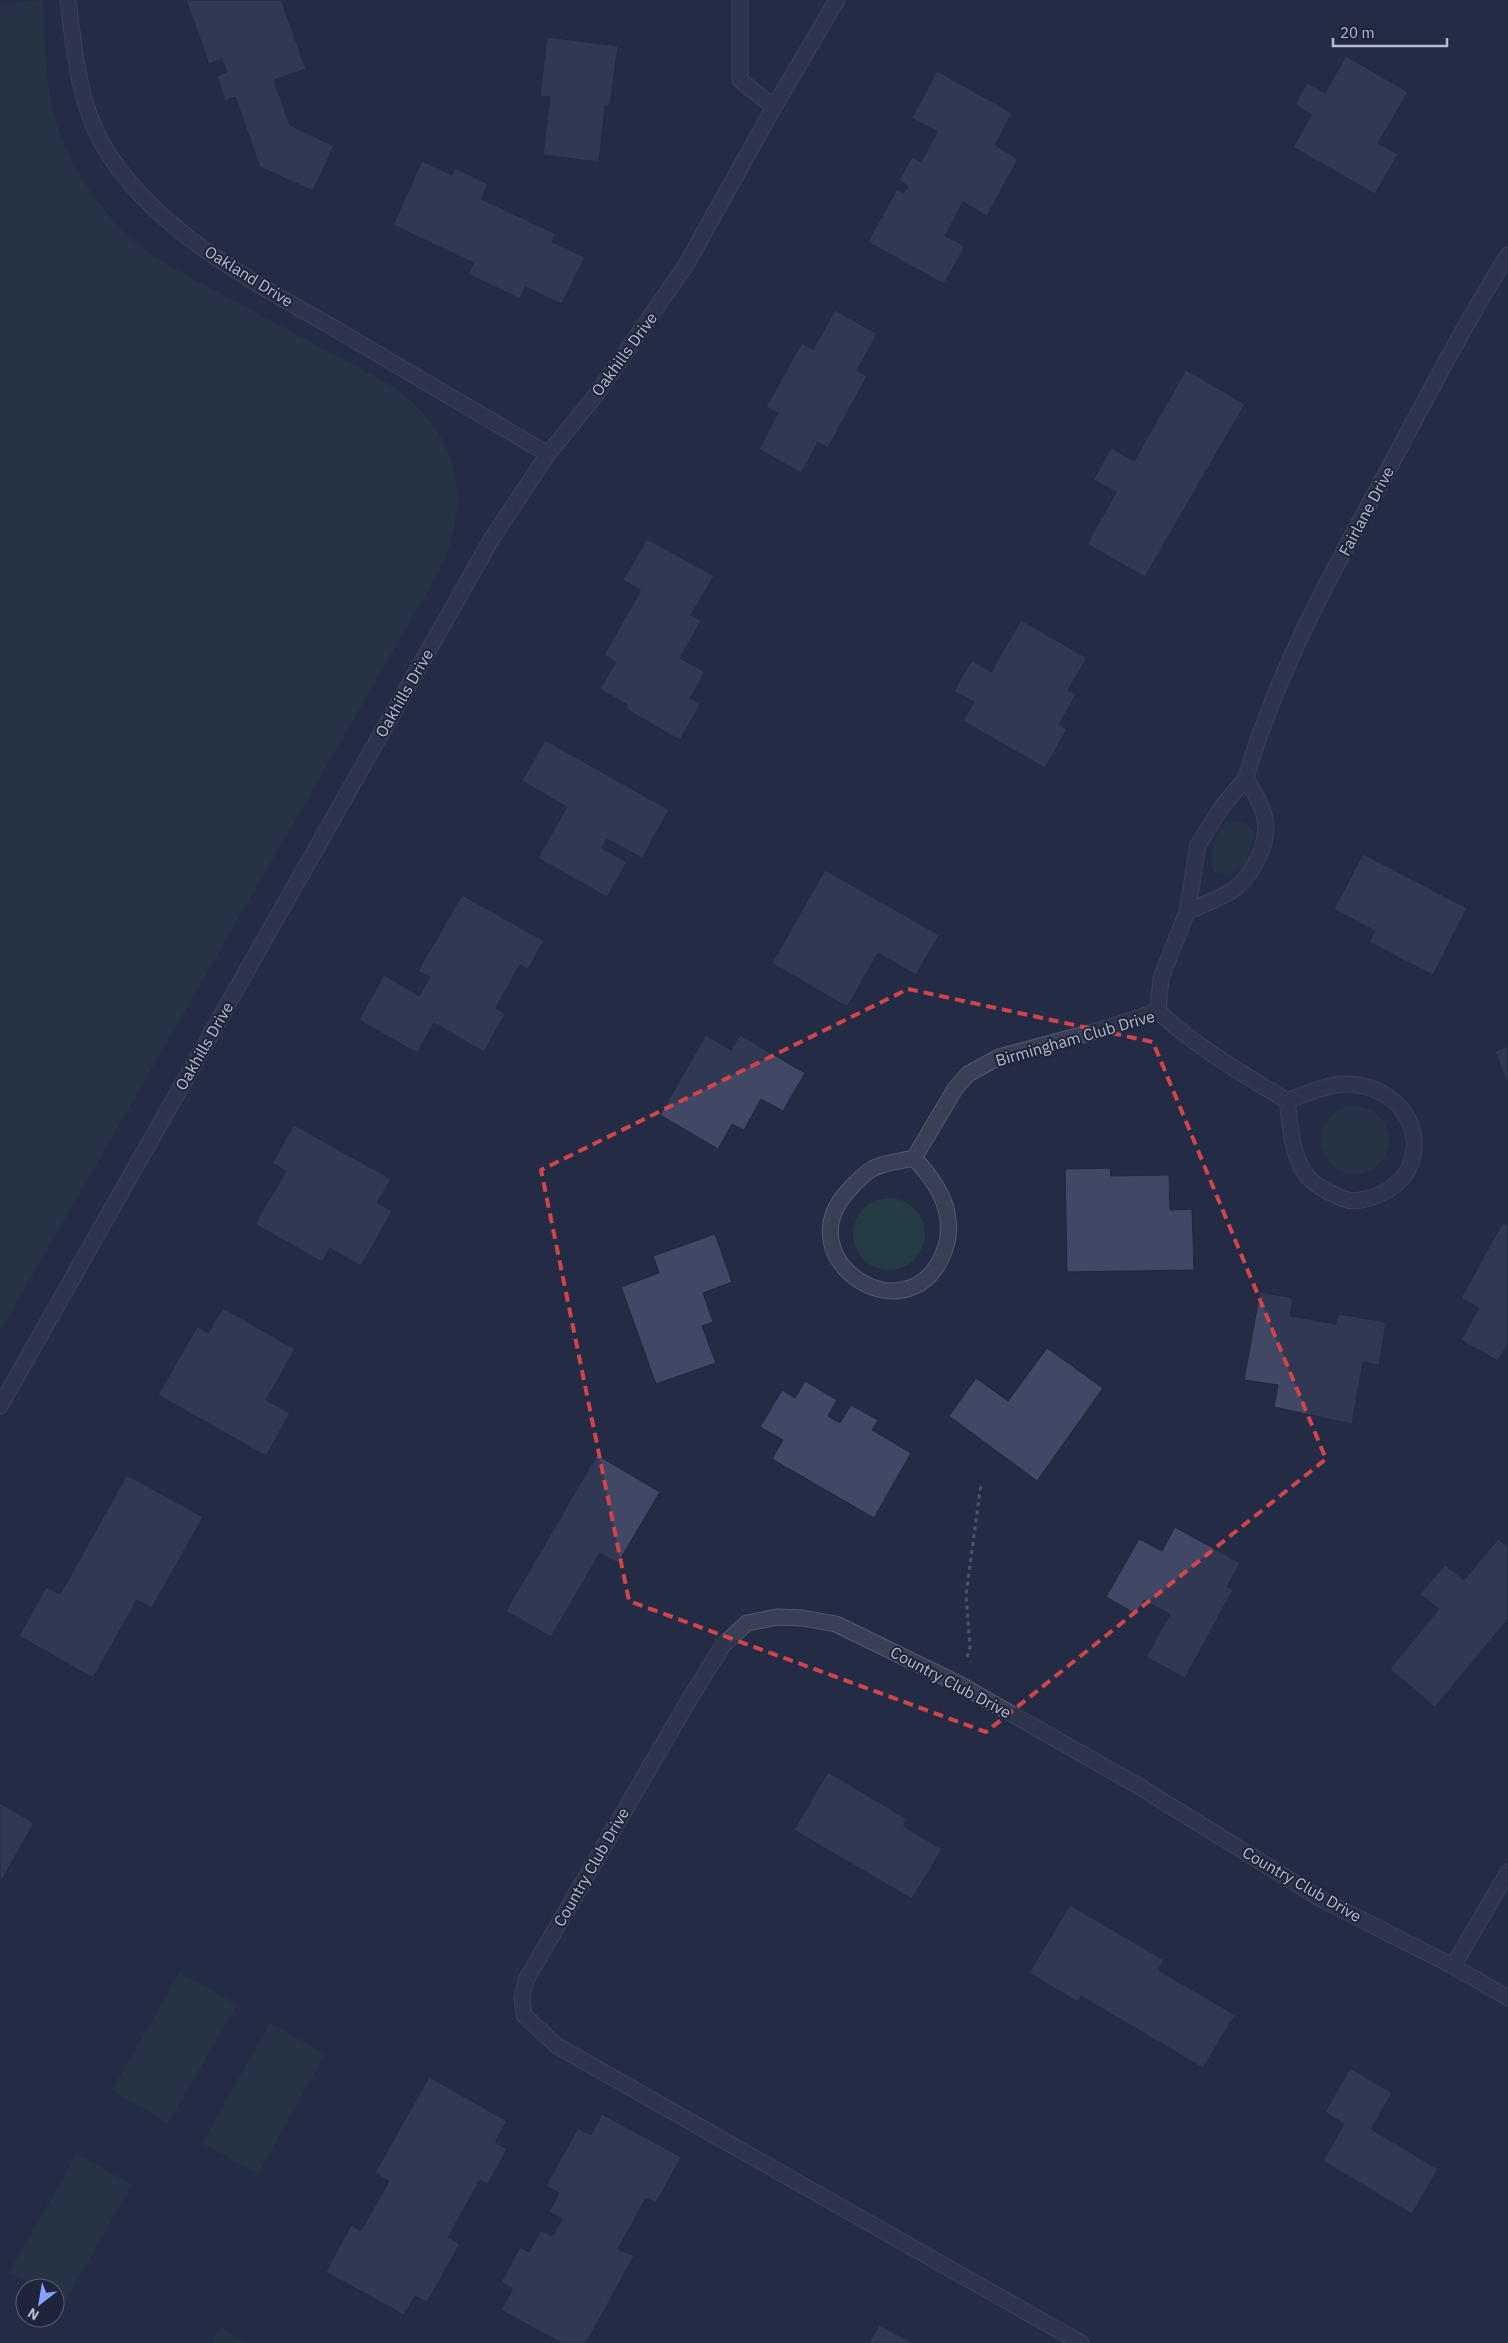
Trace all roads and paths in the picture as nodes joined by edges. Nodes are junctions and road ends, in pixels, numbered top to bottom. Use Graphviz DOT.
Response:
graph roads {
  1 [pos="68,0"];
  2 [pos="740,0"];
  3 [pos="838,0"];
  4 [pos="774,107"];
  5 [pos="1508,255"];
  6 [pos="548,454"];
  7 [pos="1246,778"];
  8 [pos="1187,912"];
  9 [pos="1158,1011"];
  10 [pos="1287,1101"];
  11 [pos="914,1158"];
  12 [pos="0,1406"];
  13 [pos="981,1483"];
  14 [pos="959,1684"];
  15 [pos="1508,1872"];
  16 [pos="1453,1966"];
  17 [pos="1508,1998"];
  18 [pos="1081,2343"];
  1 -- 6 [label="street, Oakland Drive"];
  2 -- 4 [label="street"];
  3 -- 4 [label="street, Oakhills Drive"];
  4 -- 6 [label="street, Oakhills Drive"];
  5 -- 7 [label="street, Fairlane Drive"];
  6 -- 12 [label="street, Oakhills Drive"];
  7 -- 8 [label="street, Fairlane Drive"];
  7 -- 8 [label="street"];
  8 -- 9 [label="street, Fairlane Drive"];
  9 -- 10 [label="street, Birmingham Club Drive"];
  9 -- 11 [label="street, Birmingham Club Drive"];
  10 -- 10 [label="street"];
  11 -- 11 [label="street"];
  13 -- 14 [label="path"];
  14 -- 16 [label="street, Country Club Drive"];
  14 -- 18 [label="street, Country Club Drive"];
  15 -- 16 [label="street"];
  16 -- 17 [label="street, Country Club Drive"];
}
